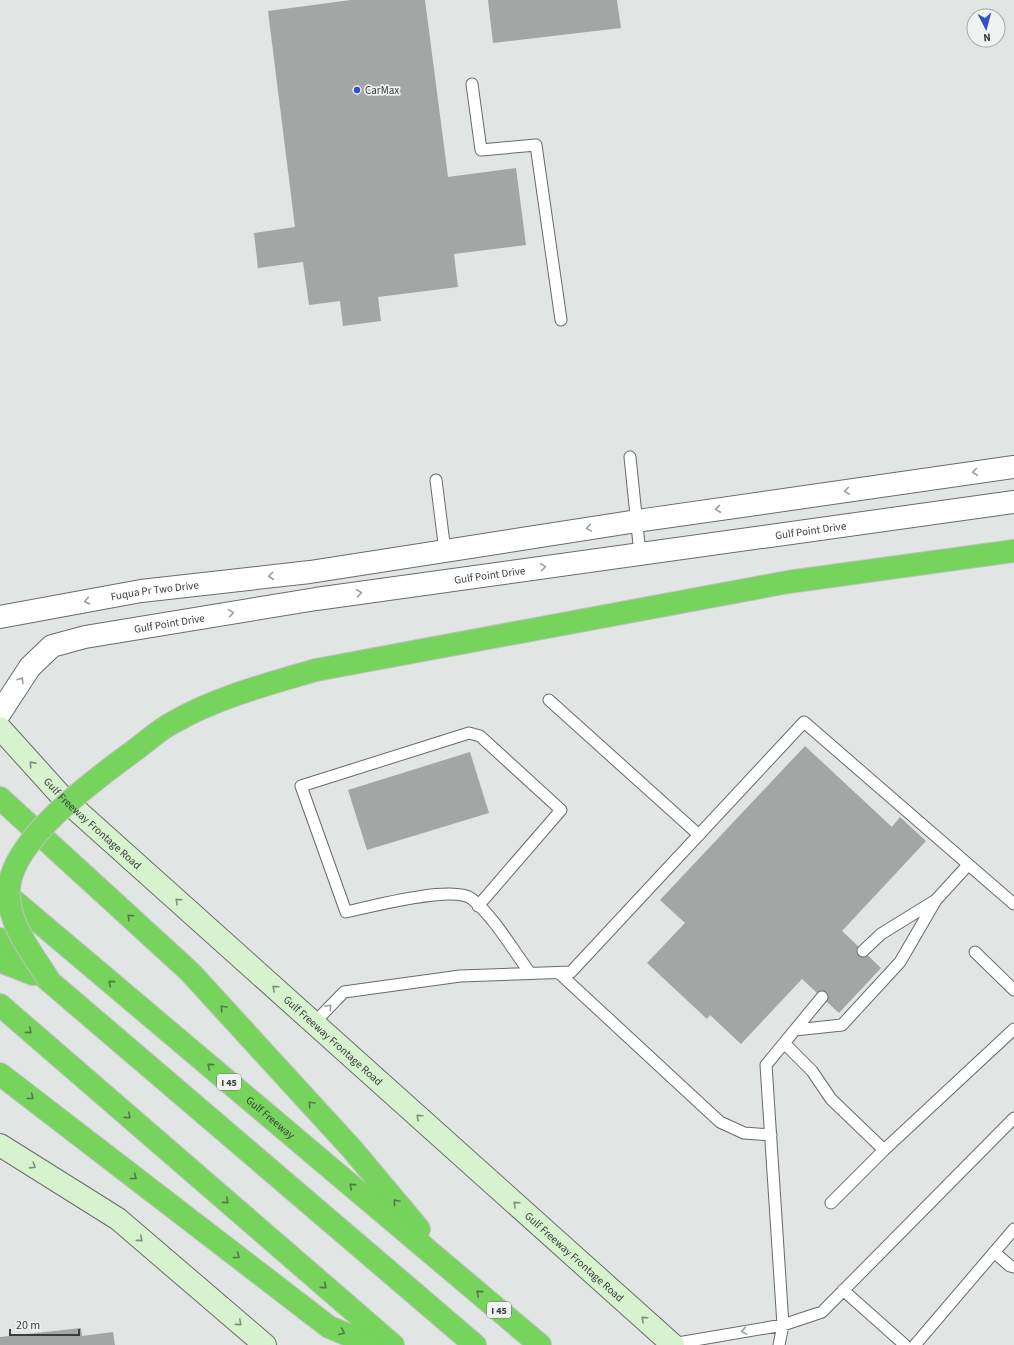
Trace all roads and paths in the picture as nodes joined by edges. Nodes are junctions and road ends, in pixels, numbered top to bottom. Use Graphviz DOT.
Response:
graph roads {
  1 [pos="472,84"];
  2 [pos="561,320"];
  3 [pos="630,457"];
  4 [pos="1014,467"];
  5 [pos="436,480"];
  6 [pos="1014,502"];
  7 [pos="637,520"];
  8 [pos="445,551"];
  9 [pos="1014,551"];
  10 [pos="640,554"];
  11 [pos="311,571"];
  12 [pos="316,599"];
  13 [pos="0,617"];
  14 [pos="549,700"];
  15 [pos="0,713"];
  16 [pos="0,728"];
  17 [pos="0,798"];
  18 [pos="699,835"];
  19 [pos="968,865"];
  20 [pos="0,889"];
  21 [pos="936,900"];
  22 [pos="1014,904"];
  23 [pos="478,906"];
  24 [pos="0,939"];
  25 [pos="863,951"];
  26 [pos="975,952"];
  27 [pos="0,961"];
  28 [pos="559,973"];
  29 [pos="530,974"];
  30 [pos="49,980"];
  31 [pos="1014,990"];
  32 [pos="822,997"];
  33 [pos="0,1005"];
  34 [pos="314,1023"];
  35 [pos="1014,1029"];
  36 [pos="795,1030"];
  37 [pos="784,1043"];
  38 [pos="0,1074"];
  39 [pos="1013,1120"];
  40 [pos="771,1135"];
  41 [pos="0,1145"];
  42 [pos="884,1150"];
  43 [pos="831,1203"];
  44 [pos="1014,1229"];
  45 [pos="994,1252"];
  46 [pos="1014,1267"];
  47 [pos="457,1275"];
  48 [pos="843,1290"];
  49 [pos="783,1325"];
  50 [pos="265,1345"];
  51 [pos="372,1345"];
  52 [pos="393,1345"];
  53 [pos="475,1345"];
  54 [pos="540,1345"];
  55 [pos="673,1345"];
  56 [pos="779,1345"];
  57 [pos="905,1345"];
  58 [pos="916,1345"];
  1 -- 2 [label="lane"];
  3 -- 7 [label="lane"];
  4 -- 7 [label="street, one-way"];
  5 -- 8 [label="lane"];
  6 -- 10 [label="street, Gulf Point Drive"];
  7 -- 8 [label="street, one-way"];
  7 -- 10 [label="lane"];
  8 -- 11 [label="street"];
  9 -- 30 [label="highway, bridge"];
  12 -- 10 [label="street, Gulf Point Drive, one-way"];
  11 -- 12 [label="street"];
  11 -- 13 [label="street, Fuqua Pr Two Drive, one-way"];
  15 -- 12 [label="street, Gulf Point Drive, one-way"];
  14 -- 18 [label="lane"];
  34 -- 16 [label="main road, Gulf Freeway Frontage Road, one-way"];
  47 -- 17 [label="highway, one-way"];
  18 -- 19 [label="lane"];
  18 -- 28 [label="lane"];
  19 -- 21 [label="lane"];
  19 -- 22 [label="lane"];
  47 -- 20 [label="highway, Gulf Freeway / I 45, one-way"];
  21 -- 25 [label="lane"];
  21 -- 36 [label="lane"];
  23 -- 23 [label="lane"];
  23 -- 29 [label="lane"];
  24 -- 30 [label="highway, bridge"];
  26 -- 31 [label="lane"];
  27 -- 30 [label="highway"];
  28 -- 29 [label="lane"];
  28 -- 40 [label="lane"];
  34 -- 29 [label="lane, one-way"];
  30 -- 53 [label="highway"];
  32 -- 36 [label="lane"];
  33 -- 52 [label="highway, one-way"];
  55 -- 34 [label="main road, Gulf Freeway Frontage Road, one-way"];
  35 -- 42 [label="lane"];
  36 -- 37 [label="lane"];
  37 -- 40 [label="lane"];
  37 -- 42 [label="lane"];
  38 -- 51 [label="highway, one-way"];
  39 -- 48 [label="lane"];
  40 -- 49 [label="lane"];
  41 -- 50 [label="main road, one-way"];
  42 -- 43 [label="lane"];
  44 -- 45 [label="lane"];
  45 -- 46 [label="lane"];
  45 -- 58 [label="lane"];
  54 -- 47 [label="highway, Gulf Freeway / I 45, one-way"];
  48 -- 49 [label="lane"];
  48 -- 57 [label="lane"];
  49 -- 55 [label="lane, one-way"];
  49 -- 56 [label="lane"];
}
